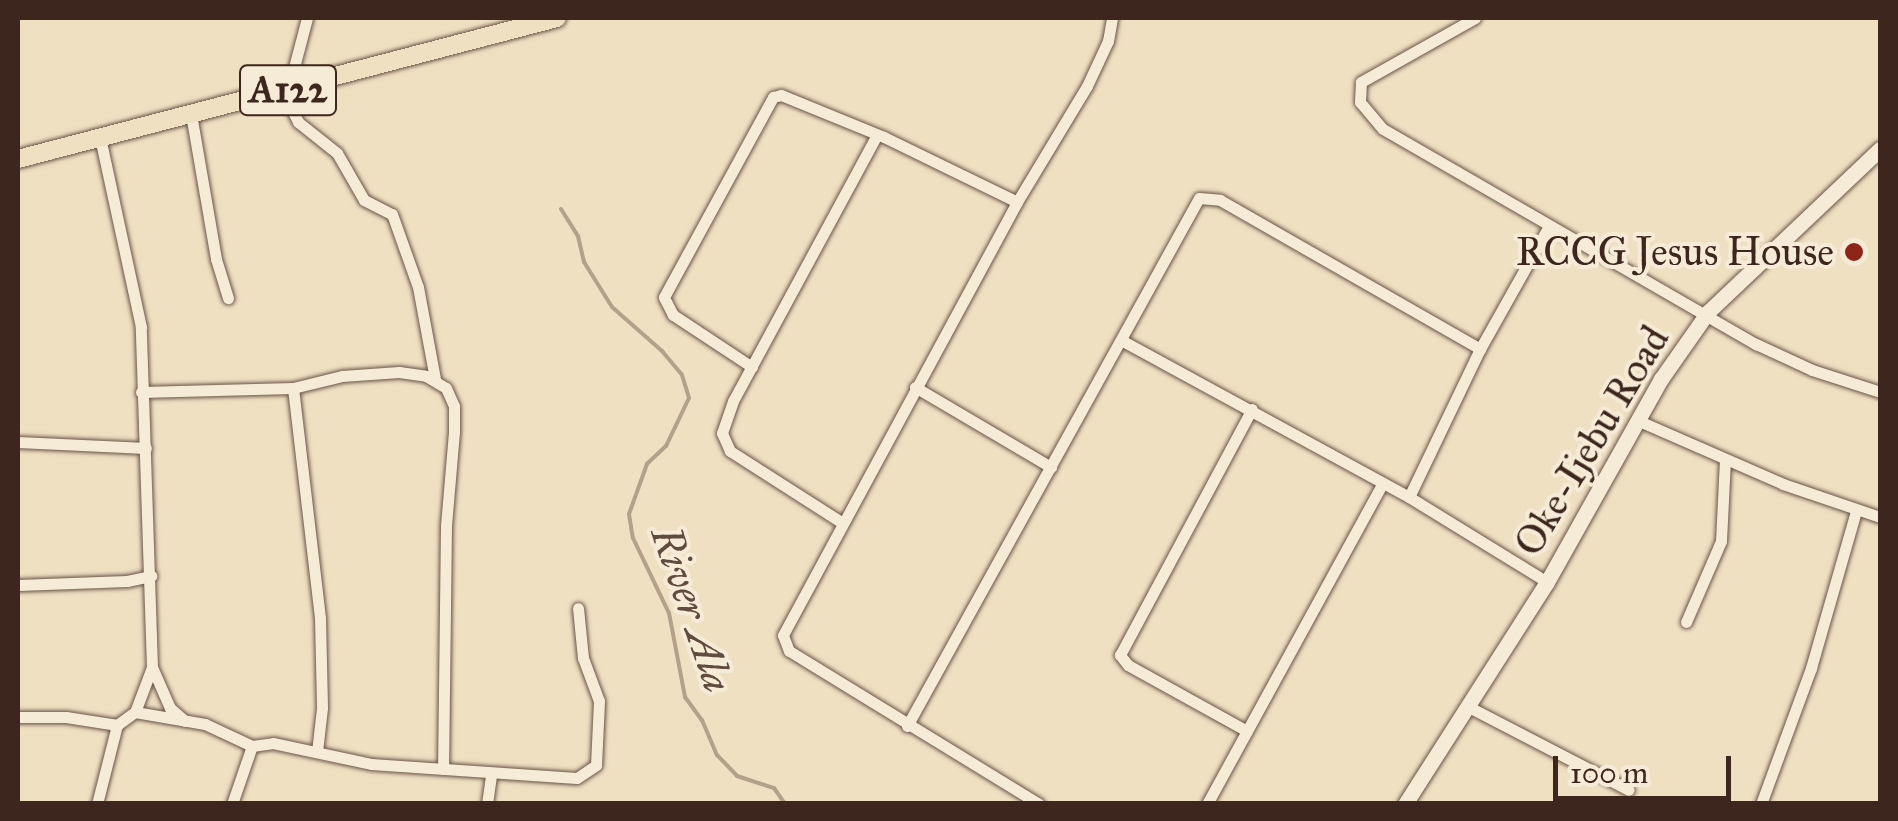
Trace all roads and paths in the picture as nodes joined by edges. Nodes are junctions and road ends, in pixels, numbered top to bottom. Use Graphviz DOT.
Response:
graph roads {
  1 [pos="306,18"];
  2 [pos="557,18"];
  3 [pos="1112,18"];
  4 [pos="1475,18"];
  5 [pos="288,90"];
  6 [pos="191,114"];
  7 [pos="876,137"];
  8 [pos="100,138"];
  9 [pos="1880,150"];
  10 [pos="18,159"];
  11 [pos="1017,202"];
  12 [pos="1549,226"];
  13 [pos="228,298"];
  14 [pos="1708,312"];
  15 [pos="1121,340"];
  16 [pos="1480,349"];
  17 [pos="752,367"];
  18 [pos="436,380"];
  19 [pos="915,387"];
  20 [pos="293,388"];
  21 [pos="141,392"];
  22 [pos="1880,392"];
  23 [pos="1252,409"];
  24 [pos="1639,421"];
  25 [pos="18,442"];
  26 [pos="146,448"];
  27 [pos="1725,459"];
  28 [pos="1051,467"];
  29 [pos="1382,484"];
  30 [pos="1408,497"];
  31 [pos="1856,511"];
  32 [pos="1880,517"];
  33 [pos="841,522"];
  34 [pos="152,576"];
  35 [pos="1546,582"];
  36 [pos="18,585"];
  37 [pos="578,608"];
  38 [pos="1686,622"];
  39 [pos="152,667"];
  40 [pos="1466,706"];
  41 [pos="135,712"];
  42 [pos="18,717"];
  43 [pos="186,722"];
  44 [pos="118,725"];
  45 [pos="907,726"];
  46 [pos="1248,730"];
  47 [pos="252,746"];
  48 [pos="317,752"];
  49 [pos="443,769"];
  50 [pos="491,776"];
  51 [pos="1629,790"];
  52 [pos="97,804"];
  53 [pos="232,804"];
  54 [pos="487,804"];
  55 [pos="1039,804"];
  56 [pos="1207,804"];
  57 [pos="1405,804"];
  58 [pos="1761,804"];
  1 -- 5 [label="street"];
  2 -- 5 [label="highway, A122"];
  3 -- 11 [label="street"];
  4 -- 12 [label="street"];
  5 -- 6 [label="highway, A122"];
  5 -- 18 [label="street"];
  6 -- 8 [label="highway, A122"];
  6 -- 13 [label="street"];
  7 -- 11 [label="street"];
  7 -- 17 [label="street"];
  7 -- 17 [label="street"];
  8 -- 10 [label="highway, A122"];
  8 -- 21 [label="street"];
  9 -- 14 [label="main road, Oke-Ijebu Road"];
  11 -- 19 [label="street"];
  12 -- 14 [label="street"];
  12 -- 16 [label="street"];
  14 -- 22 [label="street"];
  14 -- 24 [label="main road, Oke-Ijebu Road"];
  15 -- 16 [label="street"];
  15 -- 23 [label="street"];
  15 -- 28 [label="street"];
  16 -- 30 [label="street"];
  17 -- 33 [label="street"];
  18 -- 20 [label="street"];
  18 -- 49 [label="street"];
  19 -- 28 [label="street"];
  19 -- 33 [label="street"];
  20 -- 21 [label="street"];
  20 -- 48 [label="street"];
  21 -- 26 [label="street"];
  23 -- 29 [label="street"];
  23 -- 46 [label="street"];
  24 -- 27 [label="street"];
  24 -- 35 [label="main road, Oke-Ijebu Road"];
  25 -- 26 [label="street"];
  26 -- 34 [label="street"];
  27 -- 31 [label="street"];
  27 -- 38 [label="street"];
  28 -- 45 [label="street"];
  29 -- 30 [label="street"];
  29 -- 46 [label="street"];
  30 -- 35 [label="street"];
  31 -- 32 [label="street"];
  31 -- 58 [label="street"];
  33 -- 45 [label="street"];
  34 -- 36 [label="street"];
  34 -- 39 [label="street"];
  35 -- 40 [label="main road, Oke-Ijebu Road"];
  37 -- 50 [label="street"];
  39 -- 41 [label="street"];
  39 -- 43 [label="street"];
  40 -- 51 [label="street"];
  40 -- 57 [label="main road, Oke-Ijebu Road"];
  41 -- 43 [label="street"];
  41 -- 44 [label="street"];
  42 -- 44 [label="street"];
  43 -- 47 [label="street"];
  44 -- 52 [label="street"];
  45 -- 55 [label="street"];
  46 -- 56 [label="street"];
  47 -- 48 [label="street"];
  47 -- 53 [label="street"];
  48 -- 49 [label="street"];
  49 -- 50 [label="street"];
  50 -- 54 [label="street"];
}
